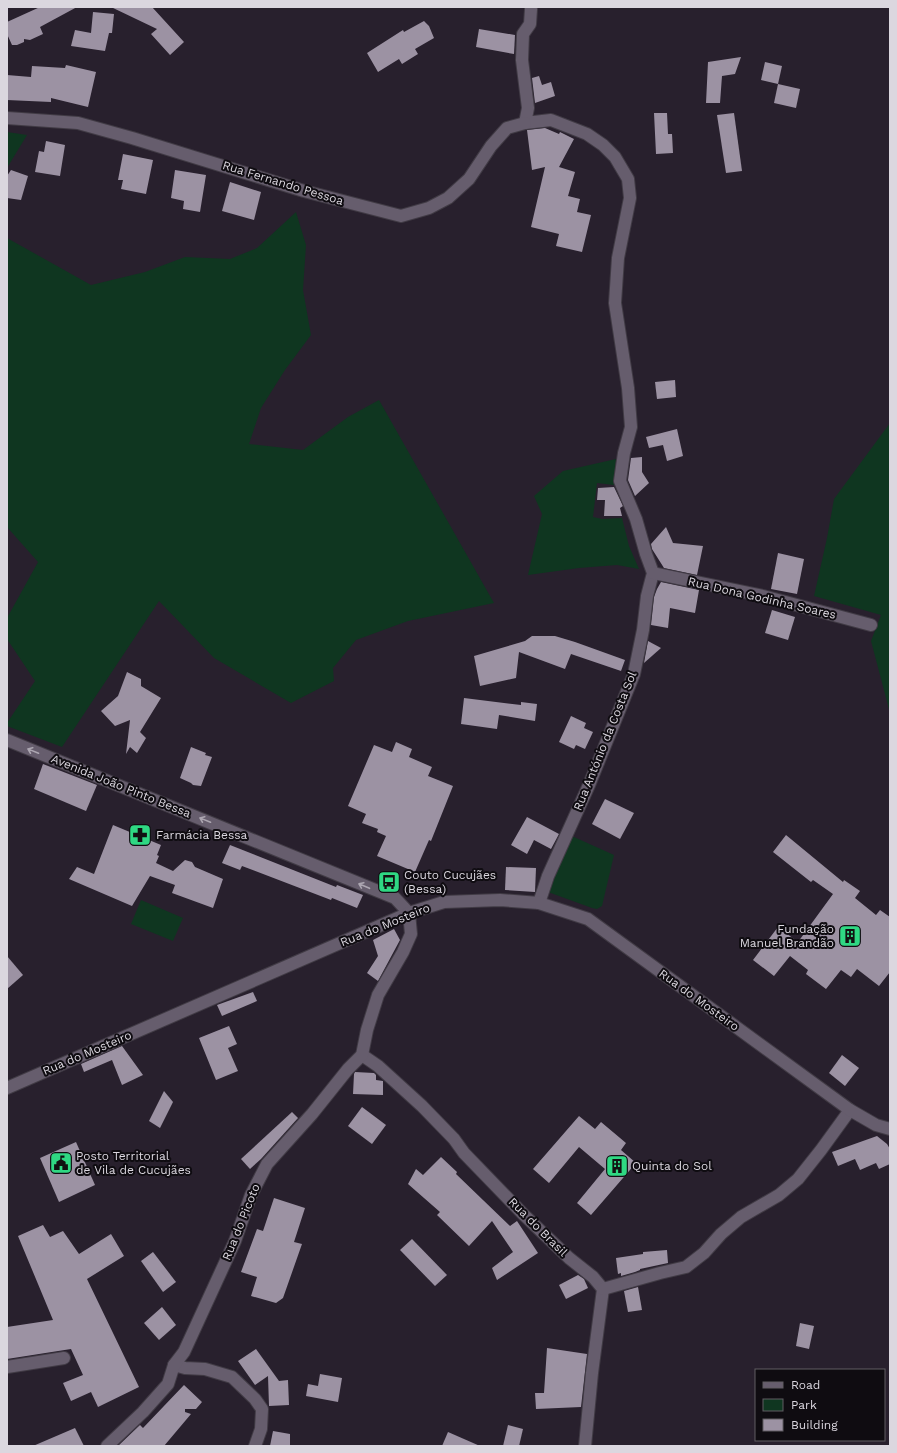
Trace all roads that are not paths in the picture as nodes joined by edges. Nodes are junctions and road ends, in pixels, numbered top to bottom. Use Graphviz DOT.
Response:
graph roads {
  1 [pos="531,9"];
  2 [pos="7,118"];
  3 [pos="525,123"];
  4 [pos="653,573"];
  5 [pos="871,625"];
  6 [pos="7,740"];
  7 [pos="539,903"];
  8 [pos="409,913"];
  9 [pos="362,1055"];
  10 [pos="7,1088"];
  11 [pos="850,1110"];
  12 [pos="890,1129"];
  13 [pos="603,1289"];
  14 [pos="64,1358"];
  15 [pos="174,1365"];
  16 [pos="7,1367"];
  17 [pos="107,1446"];
  18 [pos="255,1446"];
  19 [pos="585,1446"];
  1 -- 3 [label="street"];
  2 -- 3 [label="street, Rua Fernando Pessoa"];
  3 -- 4 [label="street"];
  4 -- 5 [label="street, Rua Dona Godinha Soares"];
  4 -- 7 [label="street, Rua António da Costa Sol"];
  8 -- 6 [label="street, Avenida João Pinto Bessa, one-way"];
  7 -- 8 [label="street, Rua do Mosteiro"];
  7 -- 11 [label="street, Rua do Mosteiro"];
  8 -- 9 [label="street"];
  8 -- 10 [label="street, Rua do Mosteiro"];
  9 -- 13 [label="street, Rua do Brasil"];
  9 -- 15 [label="street, Rua do Picoto"];
  11 -- 12 [label="street, Rua do Mosteiro"];
  11 -- 13 [label="street"];
  13 -- 19 [label="street"];
  14 -- 16 [label="street"];
  15 -- 17 [label="street, Rua do Picoto"];
  15 -- 18 [label="street"];
}
